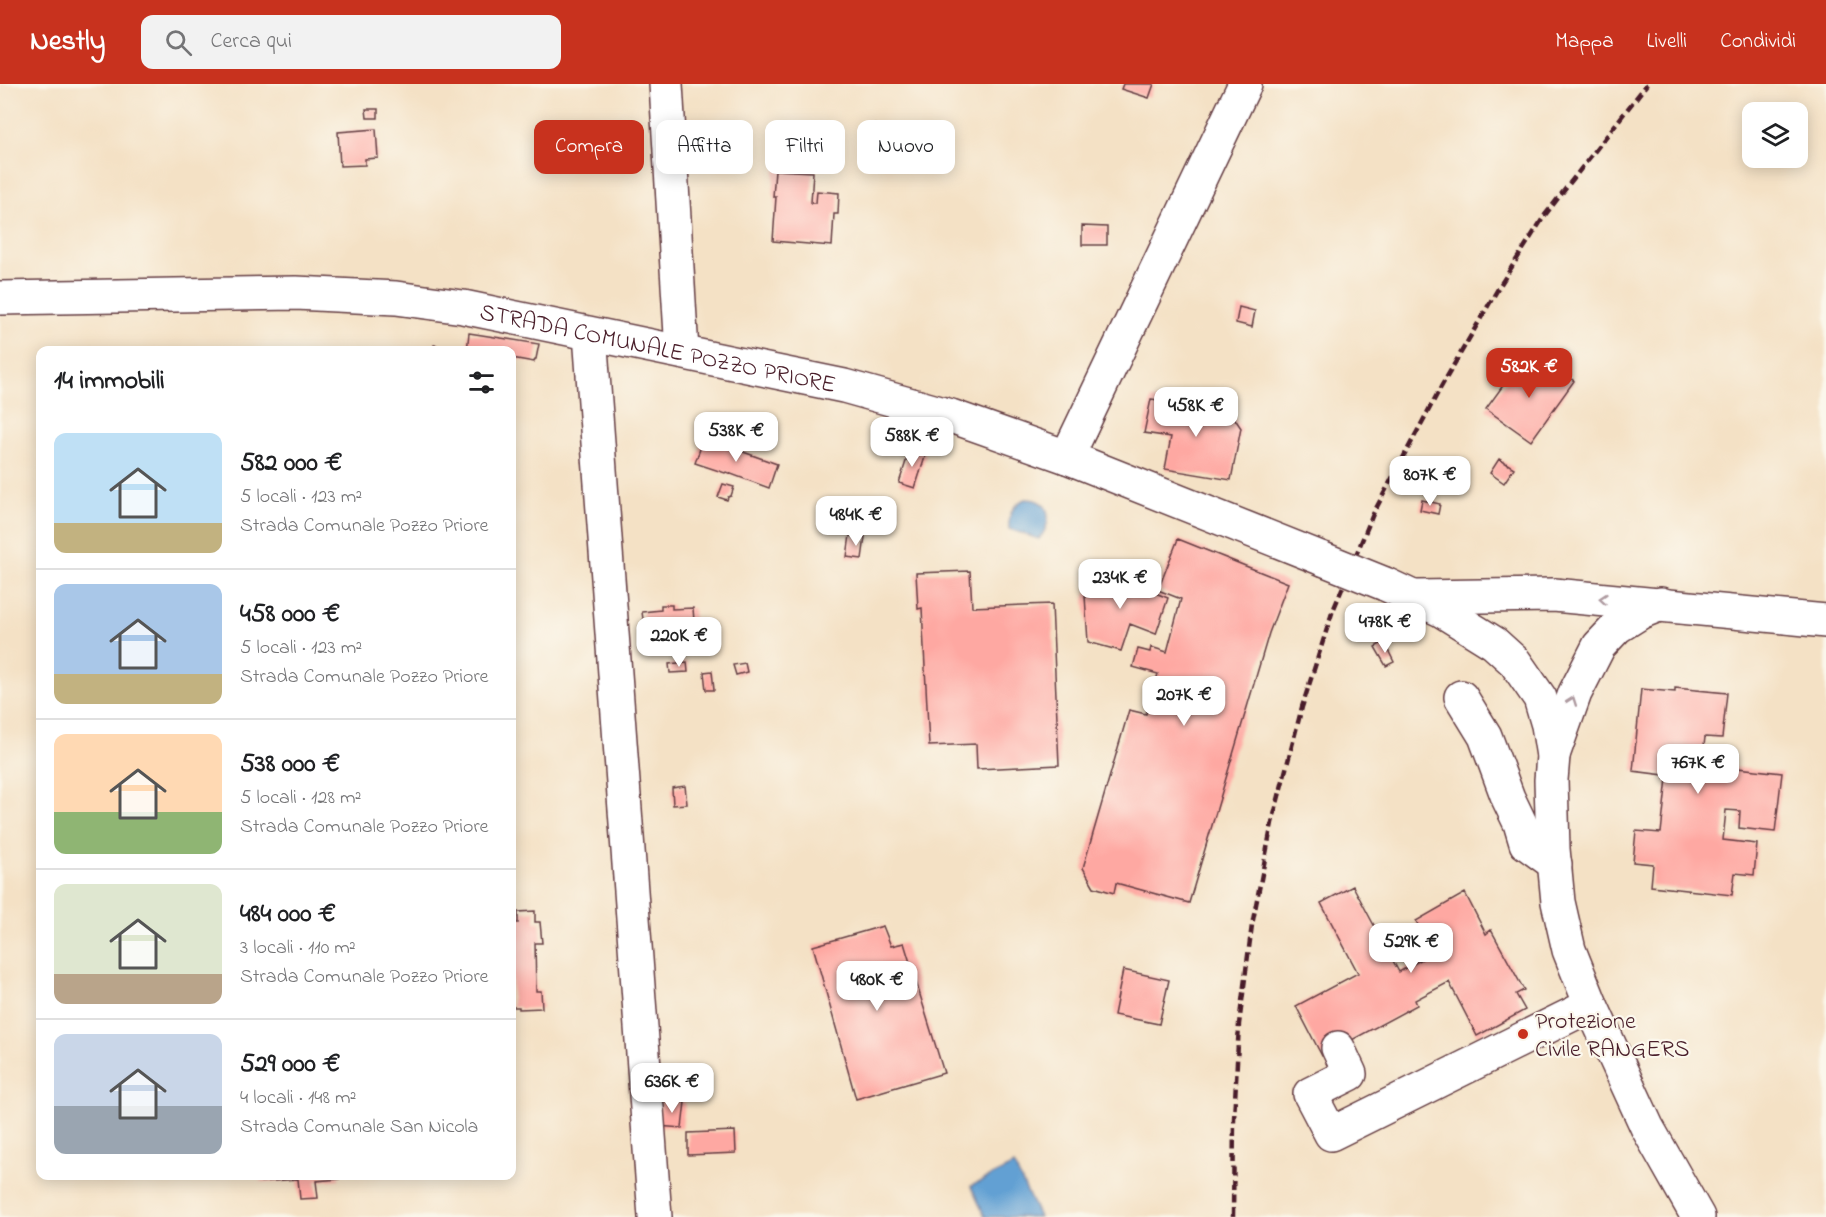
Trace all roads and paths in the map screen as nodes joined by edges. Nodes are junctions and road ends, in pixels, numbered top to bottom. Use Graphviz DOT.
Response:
graph roads {
  1 [pos="666,84"];
  2 [pos="1245,84"];
  3 [pos="0,298"];
  4 [pos="590,334"];
  5 [pos="682,352"];
  6 [pos="1067,457"];
  7 [pos="1399,591"];
  8 [pos="1522,595"];
  9 [pos="1661,604"];
  10 [pos="1826,621"];
  11 [pos="1494,643"];
  12 [pos="1461,697"];
  13 [pos="1553,756"];
  14 [pos="1555,864"];
  15 [pos="1591,1005"];
  16 [pos="1338,1048"];
  17 [pos="655,1217"];
  18 [pos="1698,1217"];
  1 -- 5 [label="street"];
  2 -- 6 [label="street"];
  3 -- 4 [label="street, STRADA COMUNALE POZZO PRIORE"];
  4 -- 5 [label="street, STRADA COMUNALE POZZO PRIORE"];
  4 -- 17 [label="street"];
  5 -- 6 [label="street, STRADA COMUNALE POZZO PRIORE"];
  6 -- 7 [label="street, STRADA COMUNALE POZZO PRIORE, bridge"];
  7 -- 8 [label="street"];
  7 -- 11 [label="street, STRADA COMUNALE POZZO PRIORE"];
  9 -- 8 [label="street, one-way"];
  8 -- 11 [label="street"];
  9 -- 10 [label="street"];
  13 -- 9 [label="street, one-way"];
  11 -- 13 [label="street, STRADA COMUNALE POZZO PRIORE"];
  12 -- 14 [label="street"];
  13 -- 14 [label="street"];
  14 -- 15 [label="street"];
  15 -- 16 [label="street"];
  15 -- 18 [label="street"];
}
